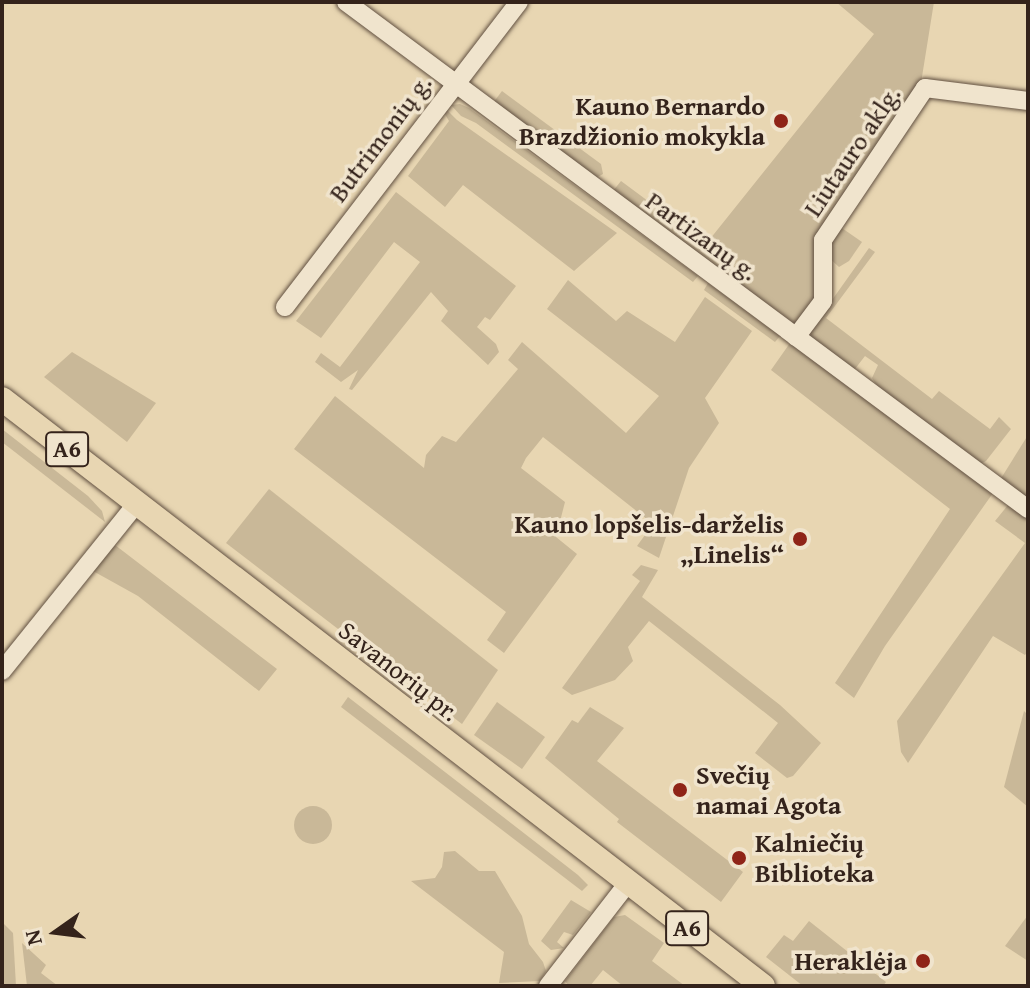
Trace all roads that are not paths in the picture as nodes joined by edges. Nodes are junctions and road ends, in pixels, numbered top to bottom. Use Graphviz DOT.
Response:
graph roads {
  1 [pos="346,2"];
  2 [pos="519,2"];
  3 [pos="454,84"];
  4 [pos="1028,101"];
  5 [pos="285,307"];
  6 [pos="796,337"];
  7 [pos="2,399"];
  8 [pos="137,503"];
  9 [pos="1028,509"];
  10 [pos="2,671"];
  11 [pos="628,883"];
  12 [pos="548,986"];
  13 [pos="763,986"];
  1 -- 3 [label="street, Partizanų g."];
  2 -- 3 [label="street, Butrimonių g."];
  3 -- 5 [label="street, Butrimonių g."];
  3 -- 6 [label="street, Partizanų g."];
  4 -- 6 [label="street, Liutauro aklg."];
  6 -- 9 [label="street, Partizanų g."];
  7 -- 8 [label="main road, Savanorių pr. / A6"];
  8 -- 10 [label="street"];
  8 -- 11 [label="main road, Savanorių pr. / A6"];
  11 -- 12 [label="street"];
  11 -- 13 [label="main road, Savanorių pr. / A6"];
}
